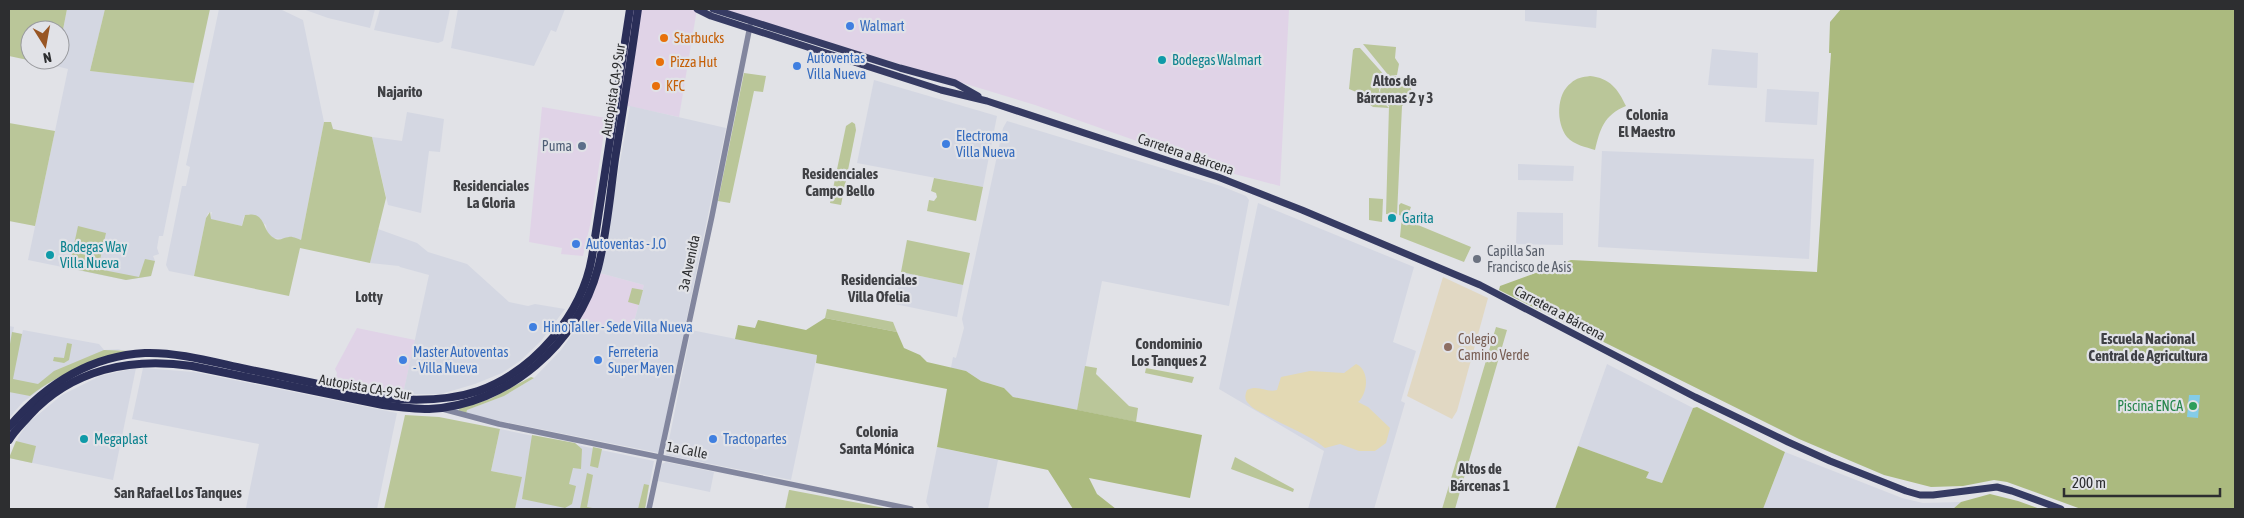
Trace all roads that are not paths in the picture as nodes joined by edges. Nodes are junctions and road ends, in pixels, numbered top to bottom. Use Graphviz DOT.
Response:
graph roads {
  1 [pos="630,9"];
  2 [pos="638,9"];
  3 [pos="698,9"];
  4 [pos="713,9"];
  5 [pos="750,25"];
  6 [pos="954,83"];
  7 [pos="941,90"];
  8 [pos="957,94"];
  9 [pos="987,101"];
  10 [pos="458,404"];
  11 [pos="438,408"];
  12 [pos="458,414"];
  13 [pos="9,427"];
  14 [pos="9,440"];
  15 [pos="661,458"];
  16 [pos="649,509"];
  17 [pos="911,509"];
  18 [pos="2061,509"];
  1 -- 13 [label="highway, Autopista CA-9 Sur"];
  2 -- 10 [label="highway, Autopista CA-9 Sur"];
  3 -- 5 [label="main road, Carretera a Bárcena"];
  4 -- 5 [label="main road, Carretera a Bárcena"];
  5 -- 6 [label="main road, Carretera a Bárcena"];
  5 -- 7 [label="main road, Carretera a Bárcena"];
  5 -- 15 [label="street, 3a Avenida"];
  6 -- 7 [label="main road"];
  6 -- 8 [label="main road"];
  6 -- 9 [label="main road, Carretera a Bárcena"];
  7 -- 8 [label="main road, Carretera a Bárcena"];
  8 -- 9 [label="main road, Carretera a Bárcena"];
  9 -- 18 [label="main road, Carretera a Bárcena"];
  10 -- 11 [label="highway, Autopista CA-9 Sur"];
  10 -- 12 [label="street"];
  11 -- 12 [label="street, 1a Calle"];
  11 -- 14 [label="highway, Autopista CA-9 Sur"];
  12 -- 15 [label="street, 1a Calle"];
  15 -- 16 [label="street, 3a Avenida"];
  15 -- 17 [label="street, 1a Calle"];
}
